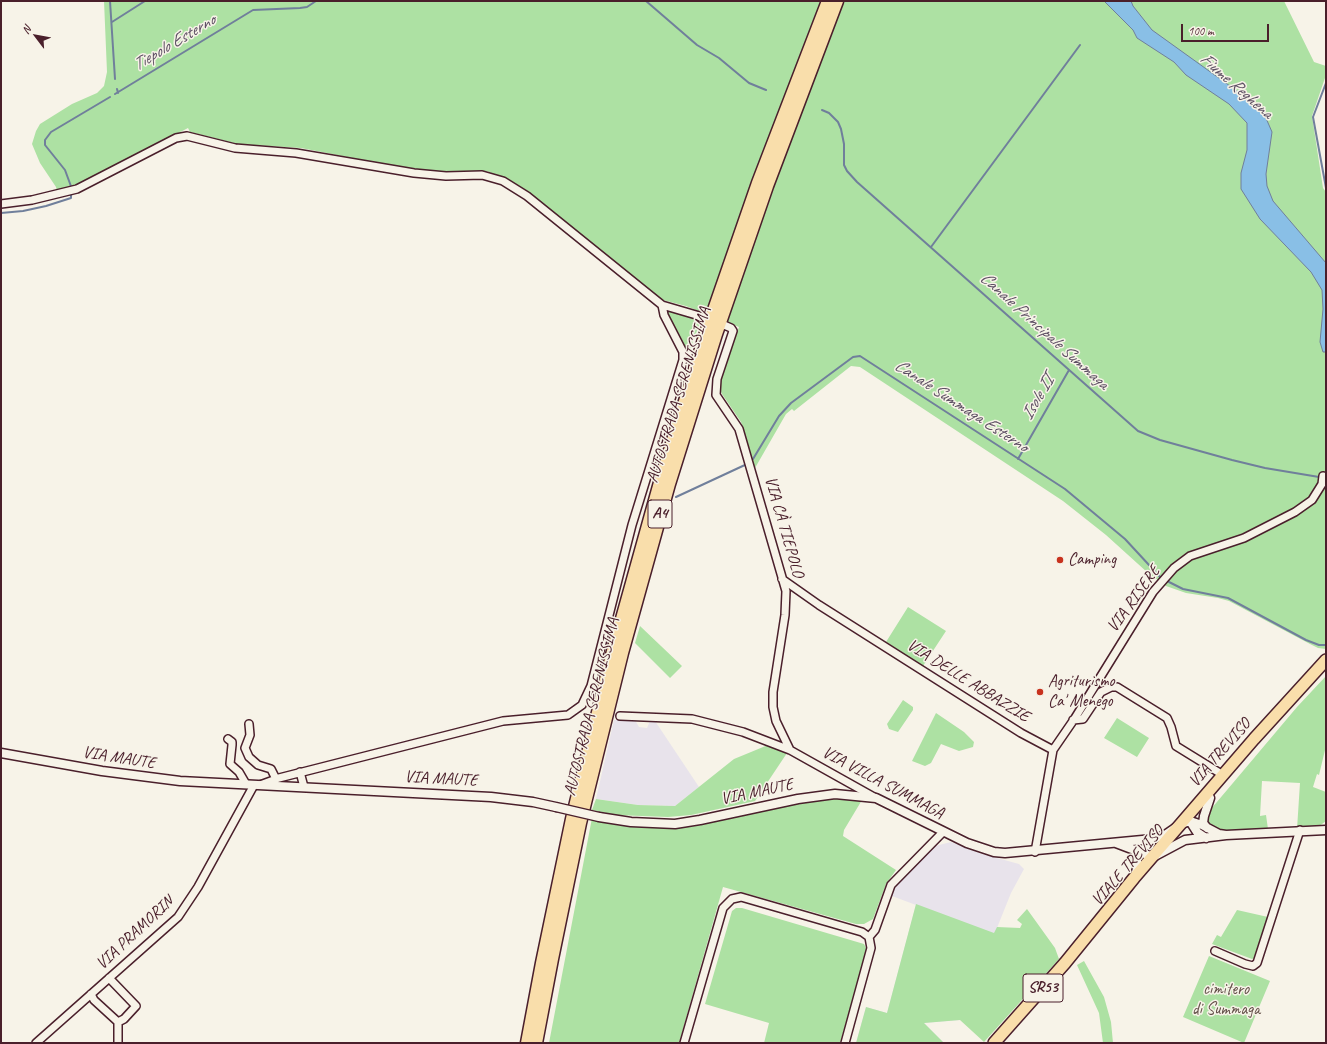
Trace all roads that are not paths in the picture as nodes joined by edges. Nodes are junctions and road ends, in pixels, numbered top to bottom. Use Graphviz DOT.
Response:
graph roads {
  1 [pos="828,1"];
  2 [pos="837,1"];
  3 [pos="1,204"];
  4 [pos="662,305"];
  5 [pos="703,317"];
  6 [pos="724,325"];
  7 [pos="1323,476"];
  8 [pos="782,579"];
  9 [pos="1326,660"];
  10 [pos="1285,705"];
  11 [pos="620,716"];
  12 [pos="1073,720"];
  13 [pos="249,724"];
  14 [pos="228,739"];
  15 [pos="790,750"];
  16 [pos="1053,750"];
  17 [pos="1,753"];
  18 [pos="300,772"];
  19 [pos="1223,775"];
  20 [pos="276,779"];
  21 [pos="849,783"];
  22 [pos="253,785"];
  23 [pos="304,787"];
  24 [pos="844,795"];
  25 [pos="876,798"];
  26 [pos="1210,798"];
  27 [pos="1186,823"];
  28 [pos="1207,828"];
  29 [pos="1300,830"];
  30 [pos="1326,830"];
  31 [pos="943,832"];
  32 [pos="1226,835"];
  33 [pos="1206,838"];
  34 [pos="1136,841"];
  35 [pos="1115,843"];
  36 [pos="1166,850"];
  37 [pos="1135,851"];
  38 [pos="1035,852"];
  39 [pos="1153,857"];
  40 [pos="1134,878"];
  41 [pos="1128,894"];
  42 [pos="1091,932"];
  43 [pos="869,937"];
  44 [pos="1215,951"];
  45 [pos="109,978"];
  46 [pos="91,994"];
  47 [pos="118,1022"];
  48 [pos="37,1043"];
  49 [pos="118,1043"];
  50 [pos="528,1043"];
  51 [pos="536,1043"];
  52 [pos="684,1043"];
  53 [pos="845,1043"];
  54 [pos="994,1043"];
  1 -- 50 [label="highway, AUTOSTRADA SERENISSIMA / A4"];
  2 -- 51 [label="highway, AUTOSTRADA SERENISSIMA / A4"];
  3 -- 4 [label="street"];
  4 -- 5 [label="street"];
  4 -- 18 [label="street"];
  6 -- 8 [label="street, VIA CÀ TIEPOLO"];
  7 -- 12 [label="street, VIA RISERE"];
  8 -- 15 [label="street, VIA CÀ TIEPOLO"];
  8 -- 16 [label="street, VIA DELLE ABBAZZIE"];
  9 -- 10 [label="main road, VIA TREVISO / SR53"];
  10 -- 19 [label="main road, VIA TREVISO / SR53"];
  10 -- 26 [label="main road, VIA TREVISO"];
  11 -- 15 [label="street, VIA VILLA SUMMAGA"];
  12 -- 16 [label="street, VIA RISERE"];
  12 -- 19 [label="street, VIA RISERE"];
  13 -- 20 [label="street"];
  14 -- 22 [label="street"];
  15 -- 21 [label="street, VIA VILLA SUMMAGA"];
  16 -- 38 [label="street"];
  17 -- 22 [label="street, VIA MAUTE"];
  18 -- 20 [label="street"];
  18 -- 23 [label="street"];
  19 -- 27 [label="main road, VIA TREVISO / SR53"];
  20 -- 22 [label="street"];
  21 -- 24 [label="street"];
  21 -- 25 [label="street, VIA VILLA SUMMAGA"];
  22 -- 23 [label="street, VIA MAUTE"];
  22 -- 45 [label="street, VIA PRAMORIN"];
  23 -- 24 [label="street, VIA MAUTE, bridge"];
  24 -- 25 [label="street, VIA MAUTE"];
  25 -- 31 [label="street, VIA VILLA SUMMAGA"];
  26 -- 27 [label="main road, VIA TREVISO"];
  26 -- 28 [label="street"];
  27 -- 28 [label="street"];
  27 -- 33 [label="street"];
  27 -- 34 [label="street, VIA VILLA SUMMAGA"];
  27 -- 36 [label="main road, VIALE TREVISO"];
  27 -- 39 [label="main road, VIALE TREVISO / SR53"];
  28 -- 32 [label="street"];
  29 -- 30 [label="street"];
  29 -- 32 [label="street"];
  29 -- 44 [label="street"];
  31 -- 38 [label="street, VIA VILLA SUMMAGA"];
  31 -- 43 [label="street"];
  32 -- 33 [label="street"];
  33 -- 36 [label="street"];
  34 -- 35 [label="street, VIA VILLA SUMMAGA"];
  34 -- 39 [label="street"];
  35 -- 37 [label="street"];
  35 -- 38 [label="street, VIA VILLA SUMMAGA"];
  36 -- 39 [label="street"];
  36 -- 41 [label="main road, VIALE TREVISO"];
  37 -- 39 [label="street"];
  37 -- 40 [label="street"];
  39 -- 40 [label="main road, VIALE TREVISO / SR53"];
  39 -- 41 [label="street"];
  40 -- 42 [label="main road, VIALE TREVISO / SR53"];
  41 -- 42 [label="main road, VIALE TREVISO"];
  42 -- 54 [label="main road, VIALE TREVISO / SR53"];
  43 -- 52 [label="street"];
  43 -- 53 [label="street"];
  45 -- 46 [label="street, VIA PRAMORIN"];
  45 -- 47 [label="street"];
  46 -- 47 [label="street"];
  46 -- 48 [label="street, VIA PRAMORIN"];
  47 -- 49 [label="street"];
}
